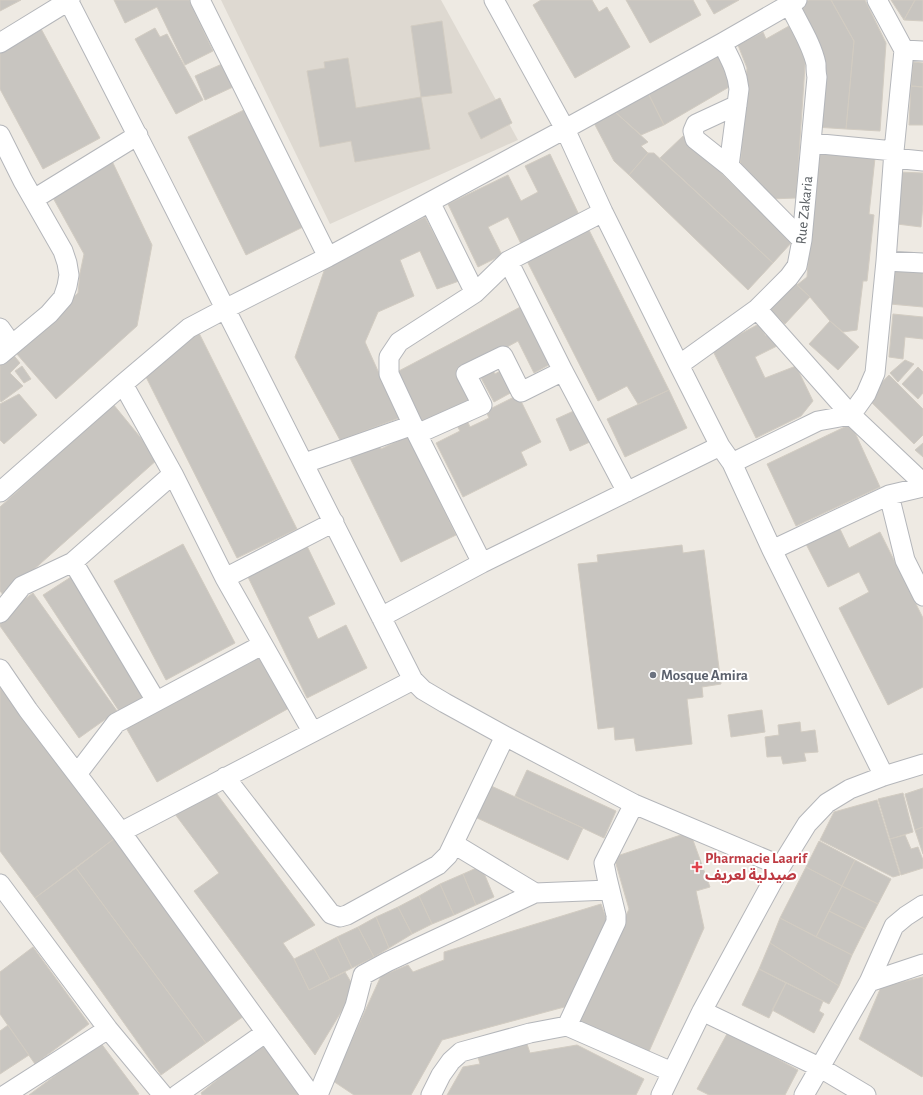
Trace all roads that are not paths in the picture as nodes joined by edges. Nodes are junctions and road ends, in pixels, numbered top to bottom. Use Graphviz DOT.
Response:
graph roads {
  1 [pos="69,0"];
  2 [pos="200,0"];
  3 [pos="494,0"];
  4 [pos="877,0"];
  5 [pos="793,2"];
  6 [pos="0,43"];
  7 [pos="722,43"];
  8 [pos="904,50"];
  9 [pos="923,51"];
  10 [pos="737,105"];
  11 [pos="565,130"];
  12 [pos="138,135"];
  13 [pos="1,140"];
  14 [pos="811,143"];
  15 [pos="893,155"];
  16 [pos="923,162"];
  17 [pos="729,166"];
  18 [pos="34,199"];
  19 [pos="430,202"];
  20 [pos="603,212"];
  21 [pos="802,240"];
  22 [pos="328,257"];
  23 [pos="886,260"];
  24 [pos="508,261"];
  25 [pos="923,263"];
  26 [pos="475,293"];
  27 [pos="225,309"];
  28 [pos="757,309"];
  29 [pos="0,328"];
  30 [pos="6,350"];
  31 [pos="679,365"];
  32 [pos="563,371"];
  33 [pos="123,384"];
  34 [pos="851,415"];
  35 [pos="415,430"];
  36 [pos="720,446"];
  37 [pos="305,463"];
  38 [pos="732,463"];
  39 [pos="173,474"];
  40 [pos="2,484"];
  41 [pos="923,484"];
  42 [pos="923,487"];
  43 [pos="627,492"];
  44 [pos="889,495"];
  45 [pos="334,522"];
  46 [pos="772,550"];
  47 [pos="73,562"];
  48 [pos="482,563"];
  49 [pos="225,578"];
  50 [pos="923,596"];
  51 [pos="0,613"];
  52 [pos="381,617"];
  53 [pos="262,645"];
  54 [pos="0,669"];
  55 [pos="412,680"];
  56 [pos="156,701"];
  57 [pos="312,732"];
  58 [pos="505,736"];
  59 [pos="923,764"];
  60 [pos="77,774"];
  61 [pos="884,776"];
  62 [pos="225,777"];
  63 [pos="634,804"];
  64 [pos="121,832"];
  65 [pos="454,844"];
  66 [pos="781,866"];
  67 [pos="0,884"];
  68 [pos="609,890"];
  69 [pos="535,893"];
  70 [pos="923,905"];
  71 [pos="923,964"];
  72 [pos="869,982"];
  73 [pos="702,1011"];
  74 [pos="567,1026"];
  75 [pos="108,1029"];
  76 [pos="265,1033"];
  77 [pos="819,1067"];
  78 [pos="672,1072"];
  79 [pos="5,1095"];
  80 [pos="163,1095"];
  81 [pos="177,1095"];
  82 [pos="311,1095"];
  83 [pos="318,1095"];
  84 [pos="431,1095"];
  85 [pos="661,1095"];
  86 [pos="804,1095"];
  87 [pos="866,1095"];
  1 -- 6 [label="street"];
  1 -- 12 [label="street"];
  2 -- 22 [label="street"];
  3 -- 11 [label="street"];
  4 -- 8 [label="street"];
  5 -- 7 [label="street"];
  5 -- 14 [label="street, Rue Zakaria"];
  7 -- 10 [label="street"];
  7 -- 11 [label="street"];
  8 -- 9 [label="street"];
  8 -- 15 [label="street"];
  10 -- 17 [label="street"];
  10 -- 17 [label="street"];
  11 -- 19 [label="street"];
  11 -- 20 [label="street"];
  12 -- 18 [label="street"];
  12 -- 27 [label="street"];
  13 -- 18 [label="street"];
  14 -- 15 [label="street"];
  14 -- 21 [label="street, Rue Zakaria"];
  15 -- 16 [label="street"];
  15 -- 23 [label="street"];
  17 -- 21 [label="street"];
  18 -- 30 [label="street"];
  19 -- 22 [label="street"];
  19 -- 26 [label="street"];
  20 -- 24 [label="street"];
  20 -- 31 [label="street"];
  21 -- 28 [label="street, Rue Zakaria"];
  22 -- 27 [label="street"];
  23 -- 25 [label="street"];
  23 -- 34 [label="street"];
  24 -- 26 [label="street"];
  24 -- 32 [label="street"];
  26 -- 35 [label="street"];
  27 -- 33 [label="street"];
  27 -- 37 [label="street"];
  28 -- 31 [label="street, Rue Zakaria"];
  28 -- 34 [label="street"];
  29 -- 30 [label="street"];
  31 -- 36 [label="street"];
  32 -- 35 [label="street"];
  32 -- 43 [label="street"];
  33 -- 39 [label="street"];
  33 -- 40 [label="street"];
  34 -- 38 [label="street"];
  34 -- 41 [label="street"];
  35 -- 37 [label="street"];
  35 -- 48 [label="street"];
  36 -- 38 [label="street"];
  36 -- 43 [label="street"];
  37 -- 45 [label="street"];
  38 -- 46 [label="street"];
  39 -- 47 [label="street"];
  39 -- 49 [label="street"];
  42 -- 44 [label="street"];
  43 -- 48 [label="street"];
  44 -- 46 [label="street"];
  44 -- 50 [label="street"];
  45 -- 49 [label="street"];
  45 -- 52 [label="street"];
  46 -- 61 [label="street"];
  47 -- 51 [label="street"];
  47 -- 56 [label="street"];
  48 -- 52 [label="street"];
  49 -- 53 [label="street"];
  52 -- 55 [label="street"];
  53 -- 56 [label="street"];
  53 -- 57 [label="street"];
  54 -- 60 [label="street"];
  55 -- 57 [label="street"];
  55 -- 58 [label="street"];
  56 -- 60 [label="street"];
  57 -- 62 [label="street"];
  58 -- 63 [label="street"];
  58 -- 65 [label="street"];
  59 -- 61 [label="street"];
  60 -- 64 [label="street"];
  61 -- 66 [label="street"];
  62 -- 64 [label="street"];
  62 -- 65 [label="street"];
  63 -- 66 [label="street"];
  63 -- 68 [label="street"];
  64 -- 76 [label="street"];
  65 -- 69 [label="street"];
  66 -- 73 [label="street"];
  67 -- 75 [label="street"];
  68 -- 69 [label="street"];
  68 -- 74 [label="street"];
  69 -- 83 [label="street"];
  70 -- 72 [label="street"];
  71 -- 72 [label="street"];
  72 -- 77 [label="street"];
  73 -- 77 [label="street"];
  73 -- 78 [label="street"];
  74 -- 78 [label="street"];
  74 -- 84 [label="street"];
  75 -- 79 [label="street"];
  75 -- 80 [label="street"];
  76 -- 81 [label="street"];
  76 -- 82 [label="street"];
  77 -- 86 [label="street"];
  77 -- 87 [label="street"];
  78 -- 85 [label="street"];
}
